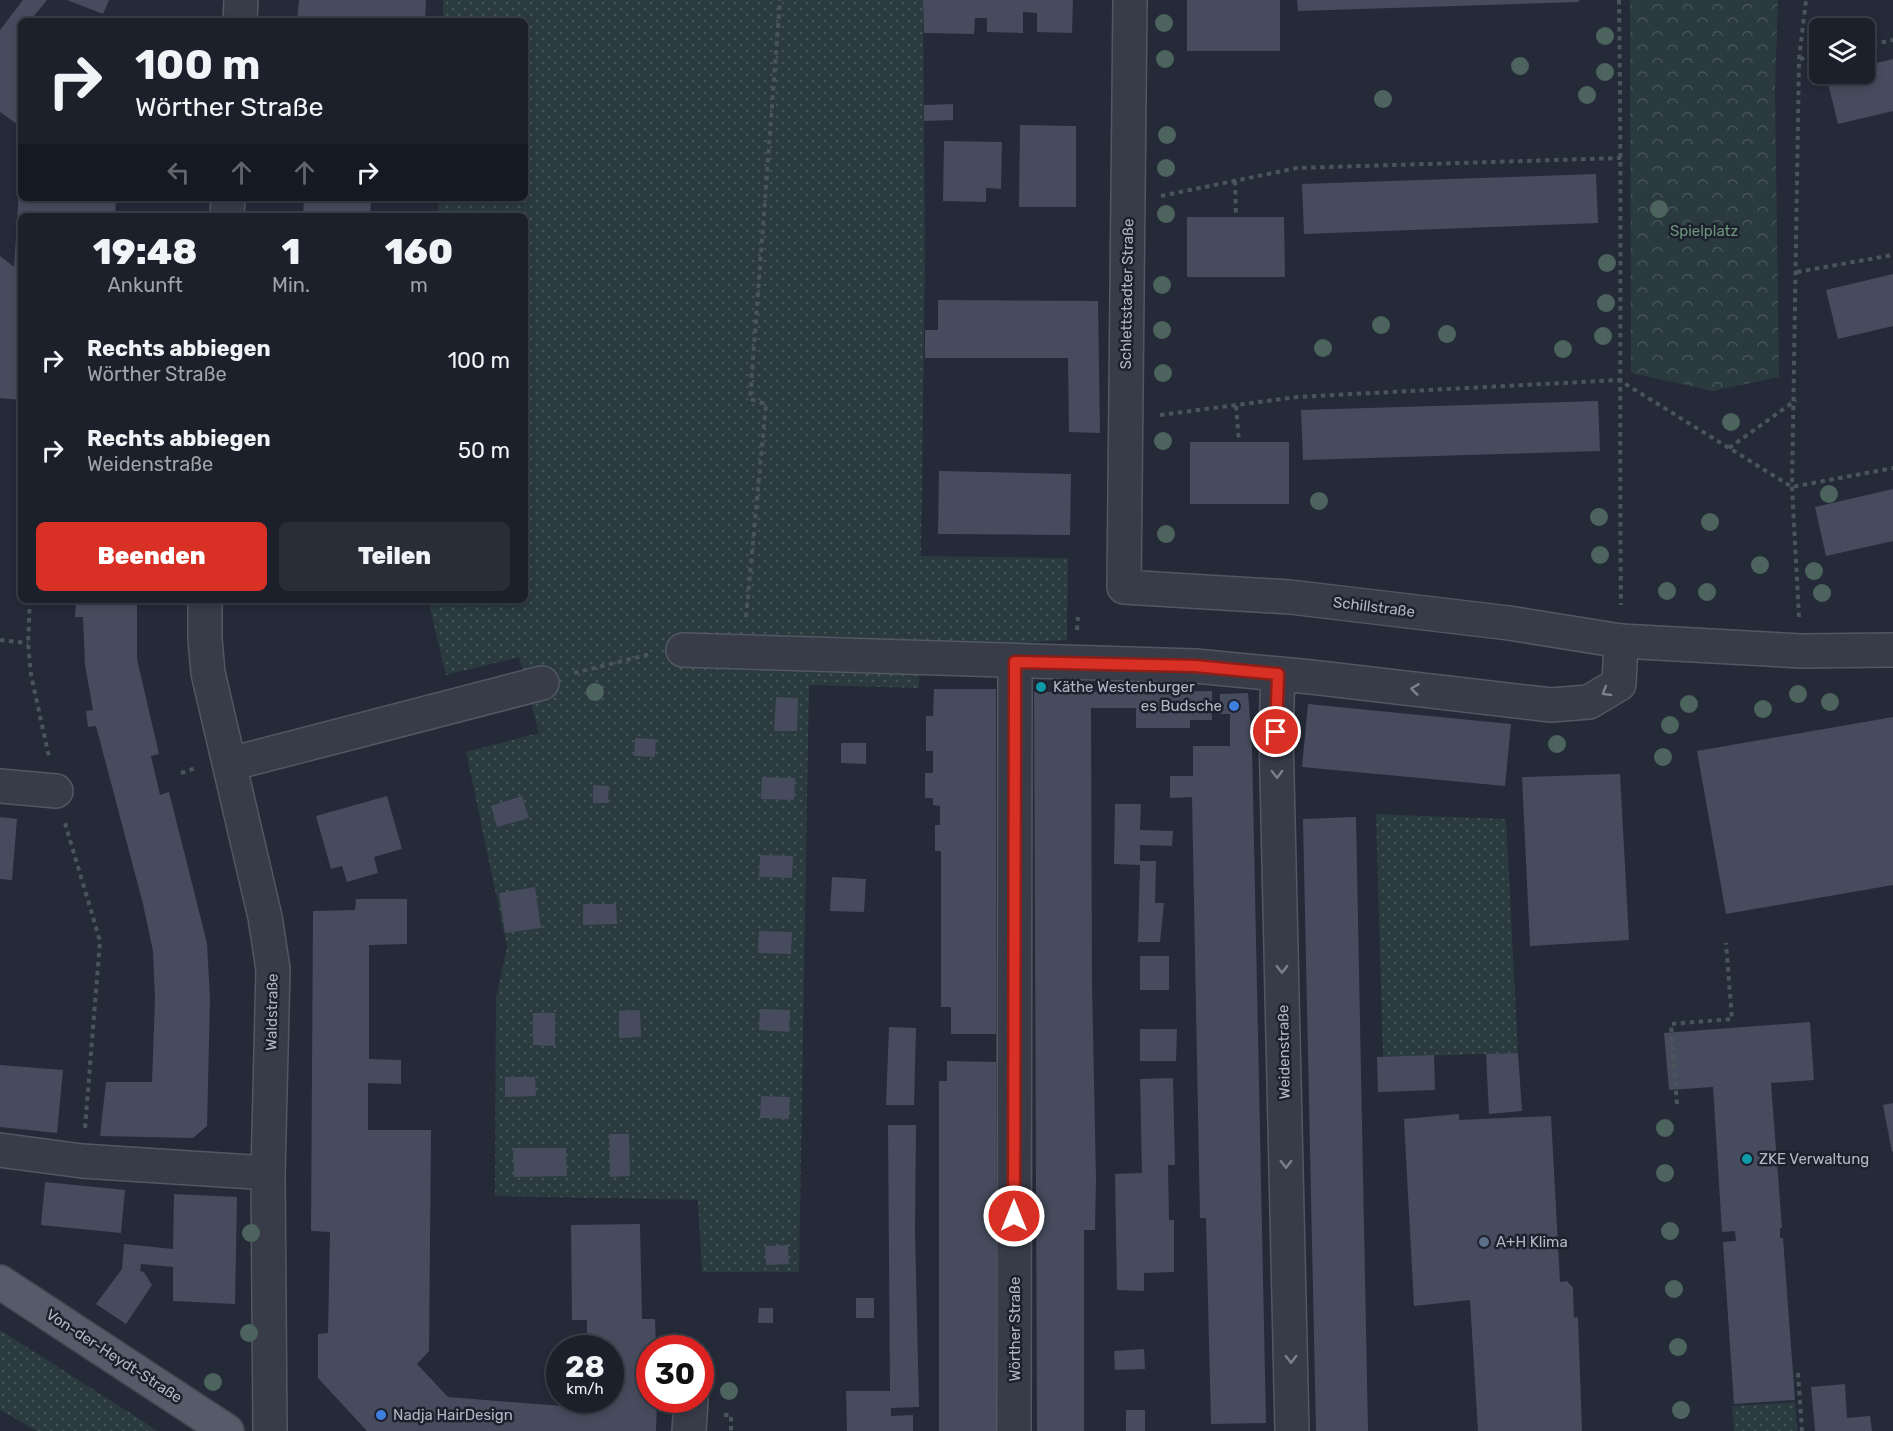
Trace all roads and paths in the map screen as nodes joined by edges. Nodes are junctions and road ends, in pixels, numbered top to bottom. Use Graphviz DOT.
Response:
graph roads {
  1 [pos="241,0"];
  2 [pos="780,0"];
  3 [pos="1130,0"];
  4 [pos="1619,0"];
  5 [pos="1806,0"];
  6 [pos="240,18"];
  7 [pos="1893,40"];
  8 [pos="1875,44"];
  9 [pos="1809,57"];
  10 [pos="1799,59"];
  11 [pos="1622,158"];
  12 [pos="1235,181"];
  13 [pos="1128,203"];
  14 [pos="1236,217"];
  15 [pos="1893,255"];
  16 [pos="1797,272"];
  17 [pos="1619,380"];
  18 [pos="1796,400"];
  19 [pos="1236,406"];
  20 [pos="1126,419"];
  21 [pos="1239,442"];
  22 [pos="1730,448"];
  23 [pos="1893,468"];
  24 [pos="1792,487"];
  25 [pos="1124,587"];
  26 [pos="30,603"];
  27 [pos="206,603"];
  28 [pos="1078,617"];
  29 [pos="1077,632"];
  30 [pos="0,640"];
  31 [pos="1622,641"];
  32 [pos="28,643"];
  33 [pos="683,650"];
  34 [pos="1893,650"];
  35 [pos="744,651"];
  36 [pos="1801,651"];
  37 [pos="1015,662"];
  38 [pos="1278,674"];
  39 [pos="542,683"];
  40 [pos="230,764"];
  41 [pos="0,786"];
  42 [pos="56,792"];
  43 [pos="1726,944"];
  44 [pos="1677,1104"];
  45 [pos="0,1150"];
  46 [pos="82,1161"];
  47 [pos="268,1173"];
  48 [pos="0,1282"];
  49 [pos="1798,1373"];
  50 [pos="690,1413"];
  51 [pos="227,1431"];
  52 [pos="270,1431"];
  53 [pos="689,1431"];
  54 [pos="1014,1431"];
  55 [pos="1292,1431"];
  56 [pos="1802,1431"];
  1 -- 6 [label="street"];
  2 -- 35 [label="path"];
  3 -- 13 [label="street, Schlettstadter Straße"];
  4 -- 11 [label="path"];
  5 -- 10 [label="path"];
  7 -- 8 [label="path"];
  9 -- 10 [label="path"];
  10 -- 16 [label="path"];
  11 -- 12 [label="path"];
  11 -- 17 [label="path"];
  12 -- 13 [label="path"];
  12 -- 14 [label="path"];
  13 -- 20 [label="street, Schlettstadter Straße"];
  15 -- 16 [label="path"];
  16 -- 18 [label="path"];
  17 -- 19 [label="path"];
  17 -- 22 [label="path"];
  17 -- 31 [label="path"];
  18 -- 22 [label="path"];
  18 -- 24 [label="path"];
  19 -- 20 [label="path"];
  19 -- 21 [label="path"];
  20 -- 25 [label="street, Schlettstadter Straße"];
  22 -- 24 [label="path"];
  23 -- 24 [label="path"];
  24 -- 36 [label="path"];
  25 -- 31 [label="street, Schillstraße"];
  26 -- 32 [label="path"];
  27 -- 40 [label="street, Waldstraße"];
  28 -- 29 [label="path"];
  30 -- 32 [label="path"];
  31 -- 36 [label="street, Schillstraße"];
  31 -- 38 [label="street, one-way"];
  32 -- 42 [label="path"];
  33 -- 35 [label="street"];
  33 -- 39 [label="path"];
  34 -- 36 [label="street, Schillstraße"];
  35 -- 37 [label="street"];
  37 -- 38 [label="street"];
  37 -- 54 [label="street, Wörther Straße"];
  38 -- 55 [label="street, Weidenstraße, one-way"];
  39 -- 40 [label="street"];
  40 -- 47 [label="street, Waldstraße"];
  41 -- 42 [label="street"];
  42 -- 46 [label="path"];
  43 -- 44 [label="path"];
  45 -- 46 [label="street"];
  46 -- 47 [label="street"];
  47 -- 52 [label="street, Waldstraße"];
  48 -- 51 [label="main road, Von-der-Heydt-Straße"];
  49 -- 56 [label="path"];
  50 -- 53 [label="street"];
}
